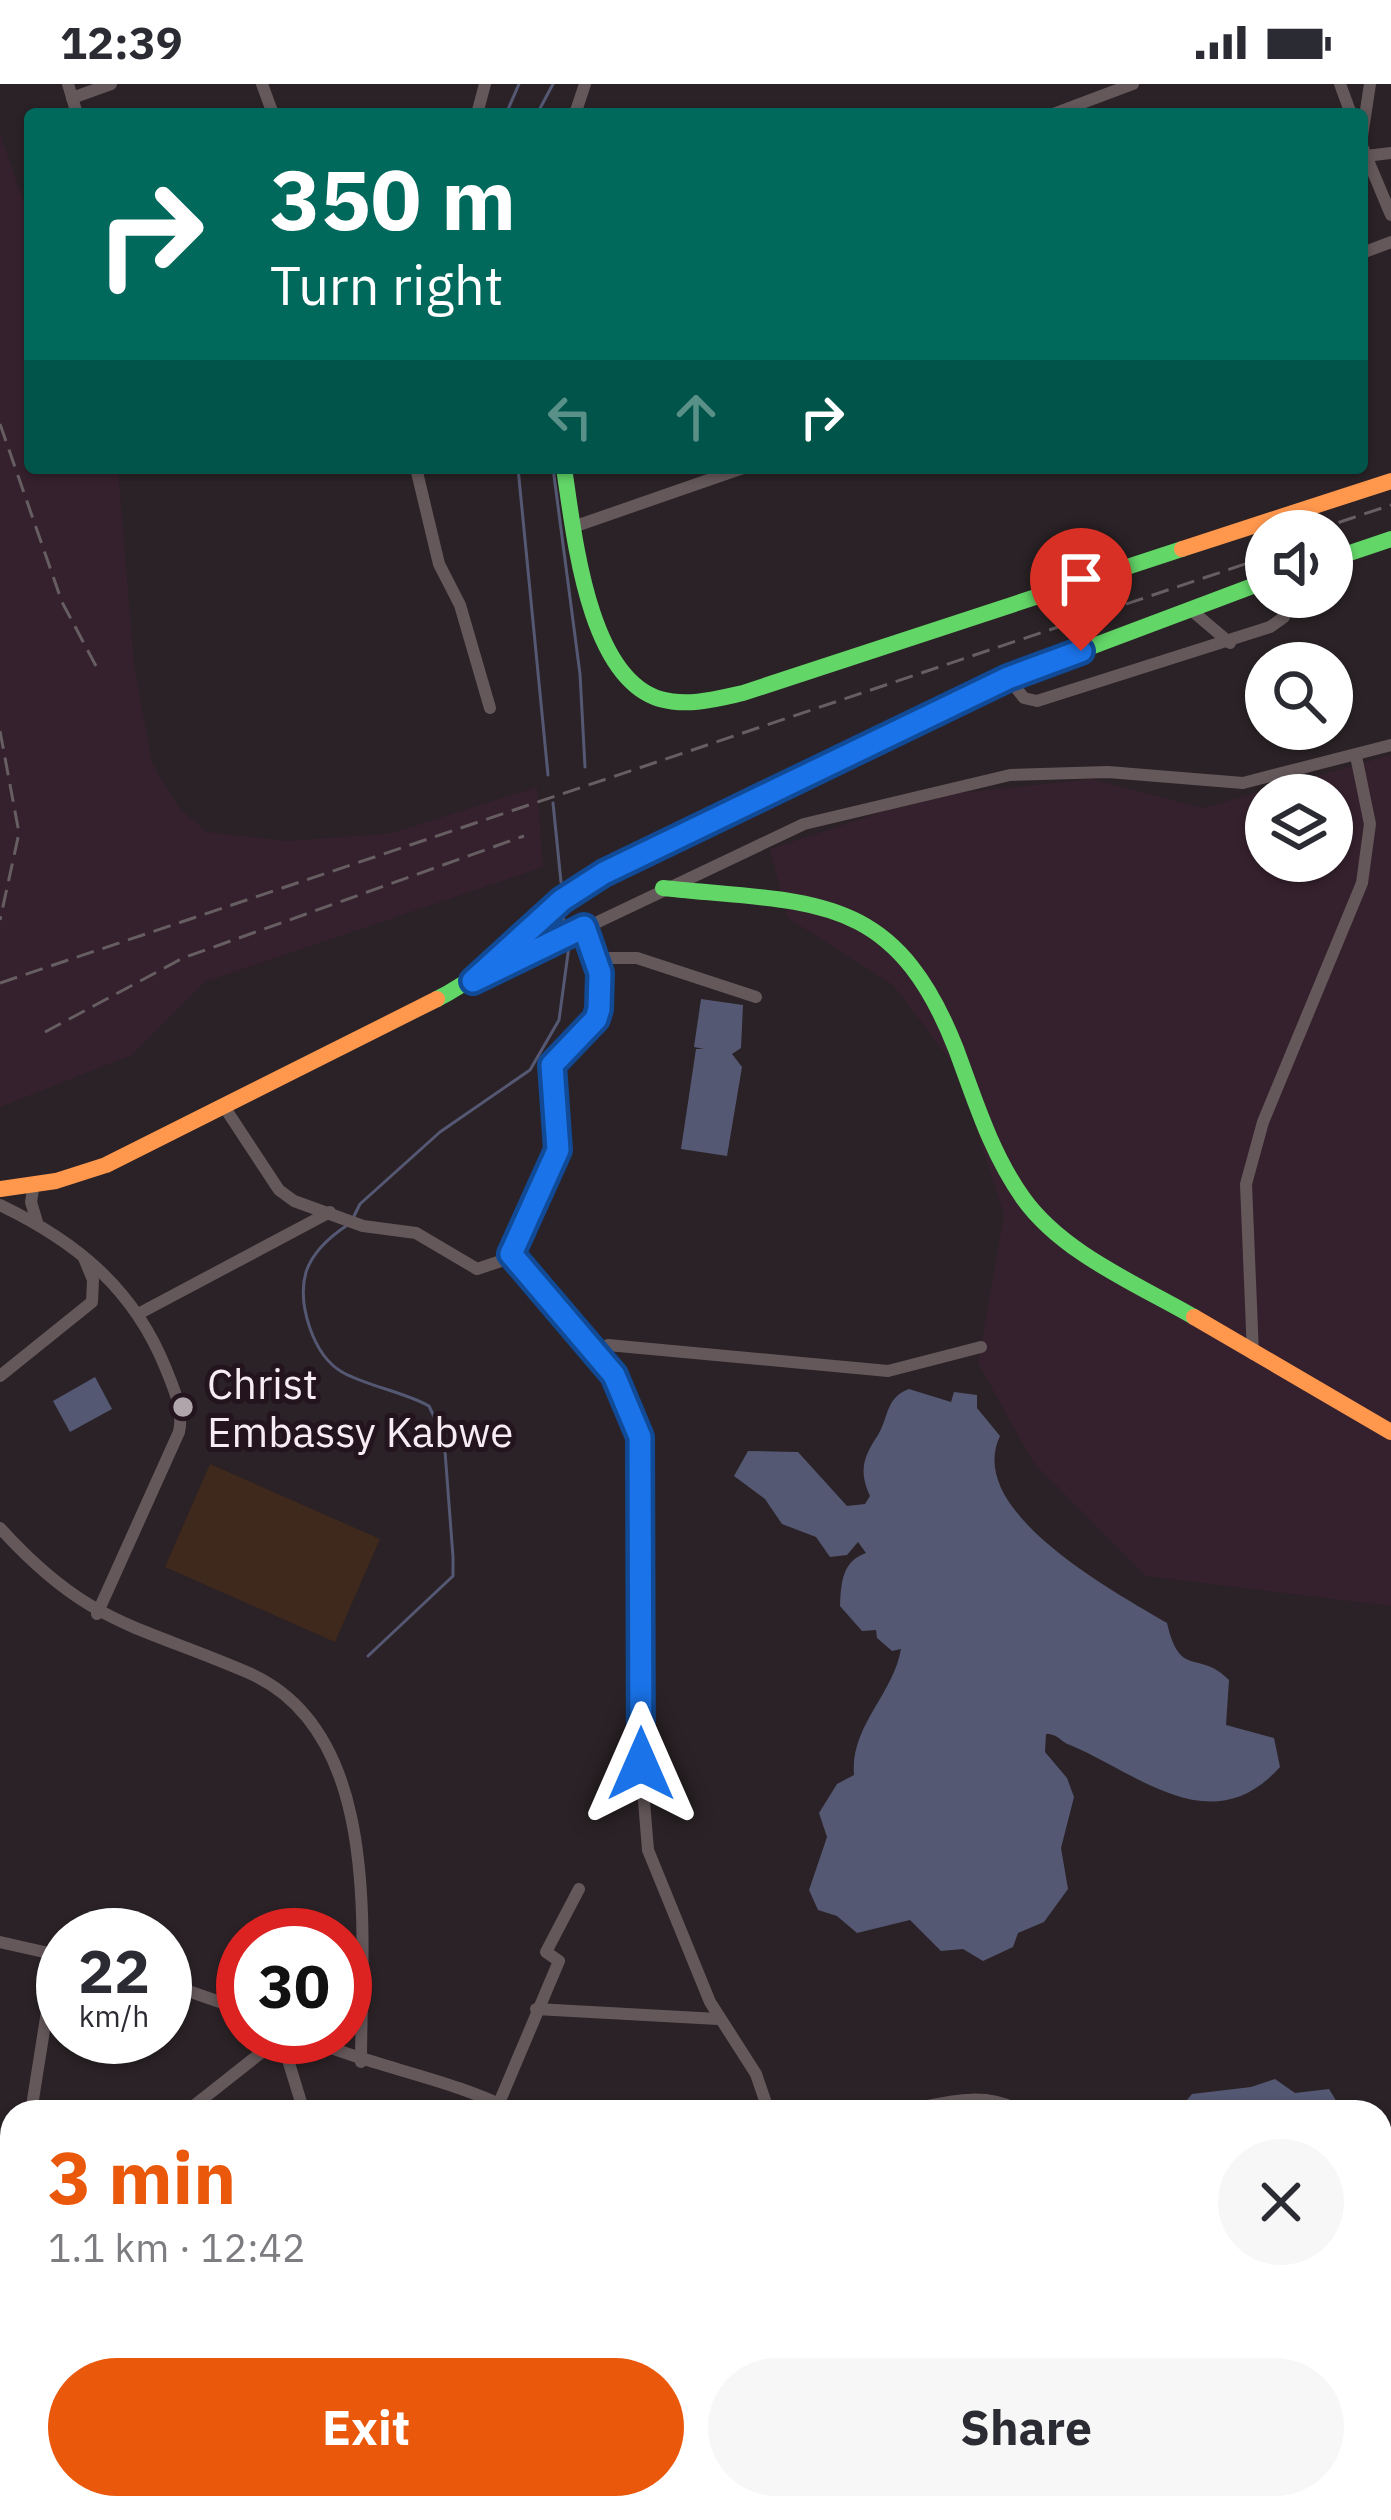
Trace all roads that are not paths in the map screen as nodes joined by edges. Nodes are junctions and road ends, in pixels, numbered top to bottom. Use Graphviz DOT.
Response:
graph roads {
  1 [pos="111,84"];
  2 [pos="599,84"];
  3 [pos="1133,84"];
  4 [pos="584,87"];
  5 [pos="70,91"];
  6 [pos="1069,108"];
  7 [pos="1368,160"];
  8 [pos="1391,215"];
  9 [pos="417,474"];
  10 [pos="565,474"];
  11 [pos="726,474"];
  12 [pos="1391,481"];
  13 [pos="573,527"];
  14 [pos="1391,539"];
  15 [pos="1353,552"];
  16 [pos="1245,589"];
  17 [pos="1191,610"];
  18 [pos="1283,618"];
  19 [pos="1230,643"];
  20 [pos="1008,678"];
  21 [pos="490,708"];
  22 [pos="1391,745"];
  23 [pos="1356,756"];
  24 [pos="663,888"];
  25 [pos="584,927"];
  26 [pos="595,958"];
  27 [pos="473,981"];
  28 [pos="756,998"];
  29 [pos="225,1108"];
  30 [pos="34,1184"];
  31 [pos="0,1189"];
  32 [pos="0,1205"];
  33 [pos="336,1214"];
  34 [pos="38,1223"];
  35 [pos="82,1251"];
  36 [pos="511,1254"];
  37 [pos="140,1313"];
  38 [pos="981,1346"];
  39 [pos="595,1354"];
  40 [pos="1253,1354"];
  41 [pos="0,1376"];
  42 [pos="1391,1432"];
  43 [pos="0,1528"];
  44 [pos="97,1614"];
  45 [pos="578,1888"];
  46 [pos="355,1908"];
  47 [pos="0,1942"];
  48 [pos="36,1950"];
  49 [pos="536,2008"];
  50 [pos="718,2019"];
  51 [pos="40,2064"];
  52 [pos="247,2064"];
  53 [pos="289,2064"];
  54 [pos="370,2064"];
  55 [pos="484,2094"];
  56 [pos="33,2100"];
  57 [pos="201,2100"];
  58 [pos="300,2100"];
  59 [pos="481,2100"];
  60 [pos="494,2100"];
  61 [pos="500,2100"];
  62 [pos="765,2100"];
  1 -- 5 [label="street"];
  2 -- 4 [label="street"];
  3 -- 6 [label="street"];
  7 -- 8 [label="street"];
  9 -- 21 [label="street"];
  10 -- 13 [label="street"];
  11 -- 13 [label="street"];
  12 -- 13 [label="street"];
  14 -- 15 [label="street"];
  16 -- 17 [label="street"];
  17 -- 19 [label="street"];
  17 -- 20 [label="street"];
  18 -- 19 [label="street"];
  19 -- 20 [label="street"];
  20 -- 27 [label="street"];
  22 -- 23 [label="street"];
  23 -- 24 [label="street"];
  23 -- 40 [label="street"];
  24 -- 25 [label="street"];
  24 -- 40 [label="street"];
  25 -- 26 [label="street"];
  25 -- 27 [label="street"];
  26 -- 28 [label="street"];
  26 -- 36 [label="street"];
  27 -- 29 [label="street"];
  29 -- 30 [label="street"];
  29 -- 33 [label="street"];
  30 -- 31 [label="street"];
  30 -- 34 [label="street"];
  32 -- 34 [label="street"];
  33 -- 36 [label="street"];
  33 -- 37 [label="street"];
  34 -- 35 [label="street"];
  35 -- 37 [label="street"];
  35 -- 41 [label="street"];
  36 -- 39 [label="street"];
  37 -- 44 [label="street"];
  38 -- 39 [label="street"];
  39 -- 50 [label="street"];
  40 -- 42 [label="street"];
  43 -- 44 [label="street"];
  44 -- 46 [label="street"];
  45 -- 49 [label="street"];
  47 -- 48 [label="street"];
  49 -- 50 [label="street"];
  49 -- 61 [label="street"];
  50 -- 62 [label="street"];
  51 -- 56 [label="street"];
  52 -- 57 [label="street"];
  53 -- 58 [label="street"];
  54 -- 55 [label="street"];
  55 -- 59 [label="street"];
  55 -- 60 [label="street"];
}
